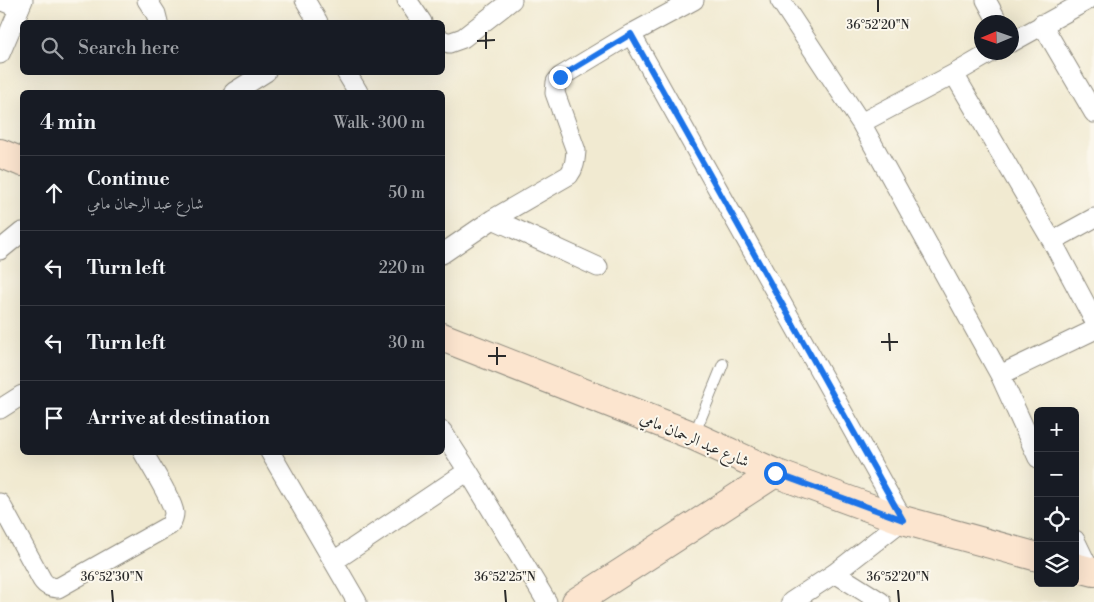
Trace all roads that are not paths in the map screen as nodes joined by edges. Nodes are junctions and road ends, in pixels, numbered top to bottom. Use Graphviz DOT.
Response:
graph roads {
  1 [pos="0,0"];
  2 [pos="147,0"];
  3 [pos="305,0"];
  4 [pos="407,0"];
  5 [pos="512,0"];
  6 [pos="694,0"];
  7 [pos="780,0"];
  8 [pos="986,0"];
  9 [pos="1088,0"];
  10 [pos="21,4"];
  11 [pos="661,8"];
  12 [pos="994,15"];
  13 [pos="158,20"];
  14 [pos="317,20"];
  15 [pos="421,20"];
  16 [pos="1042,24"];
  17 [pos="631,34"];
  18 [pos="1019,38"];
  19 [pos="445,41"];
  20 [pos="0,54"];
  21 [pos="978,60"];
  22 [pos="954,74"];
  23 [pos="261,75"];
  24 [pos="348,75"];
  25 [pos="237,90"];
  26 [pos="357,90"];
  27 [pos="1094,113"];
  28 [pos="861,123"];
  29 [pos="0,153"];
  30 [pos="20,161"];
  31 [pos="1094,218"];
  32 [pos="493,219"];
  33 [pos="20,234"];
  34 [pos="1052,241"];
  35 [pos="0,250"];
  36 [pos="445,252"];
  37 [pos="598,267"];
  38 [pos="1094,320"];
  39 [pos="1094,330"];
  40 [pos="445,338"];
  41 [pos="723,364"];
  42 [pos="1000,375"];
  43 [pos="20,396"];
  44 [pos="0,409"];
  45 [pos="445,436"];
  46 [pos="694,436"];
  47 [pos="1035,452"];
  48 [pos="145,455"];
  49 [pos="272,455"];
  50 [pos="468,471"];
  51 [pos="775,473"];
  52 [pos="0,503"];
  53 [pos="903,520"];
  54 [pos="1076,542"];
  55 [pos="1034,556"];
  56 [pos="334,561"];
  57 [pos="1086,570"];
  58 [pos="835,573"];
  59 [pos="357,602"];
  60 [pos="547,602"];
  61 [pos="576,602"];
  62 [pos="791,602"];
  63 [pos="880,602"];
  1 -- 10 [label="street"];
  2 -- 13 [label="street"];
  3 -- 14 [label="street"];
  4 -- 15 [label="street"];
  5 -- 19 [label="street"];
  6 -- 11 [label="street"];
  7 -- 28 [label="street"];
  8 -- 12 [label="street"];
  9 -- 16 [label="street"];
  10 -- 20 [label="street"];
  11 -- 17 [label="street"];
  16 -- 18 [label="street"];
  16 -- 27 [label="street"];
  17 -- 32 [label="street"];
  17 -- 53 [label="street"];
  21 -- 22 [label="street"];
  22 -- 28 [label="street"];
  22 -- 34 [label="street"];
  23 -- 25 [label="street"];
  24 -- 26 [label="street"];
  28 -- 42 [label="street"];
  29 -- 30 [label="street"];
  31 -- 34 [label="street"];
  32 -- 36 [label="street"];
  32 -- 37 [label="street"];
  33 -- 35 [label="street"];
  34 -- 38 [label="street"];
  39 -- 42 [label="street"];
  40 -- 46 [label="street, شارع عبد الرحمان مامي"];
  41 -- 46 [label="lane"];
  42 -- 47 [label="street"];
  43 -- 44 [label="street"];
  45 -- 50 [label="street"];
  46 -- 51 [label="street, شارع عبد الرحمان مامي"];
  48 -- 52 [label="street"];
  49 -- 56 [label="street"];
  50 -- 56 [label="street"];
  50 -- 60 [label="street"];
  51 -- 53 [label="street, شارع عبد الرحمان مامي"];
  51 -- 61 [label="street"];
  53 -- 55 [label="street, شارع عبد الرحمان مامي"];
  53 -- 58 [label="street"];
  54 -- 57 [label="street"];
  56 -- 59 [label="street"];
  58 -- 62 [label="street"];
  58 -- 63 [label="street"];
}
